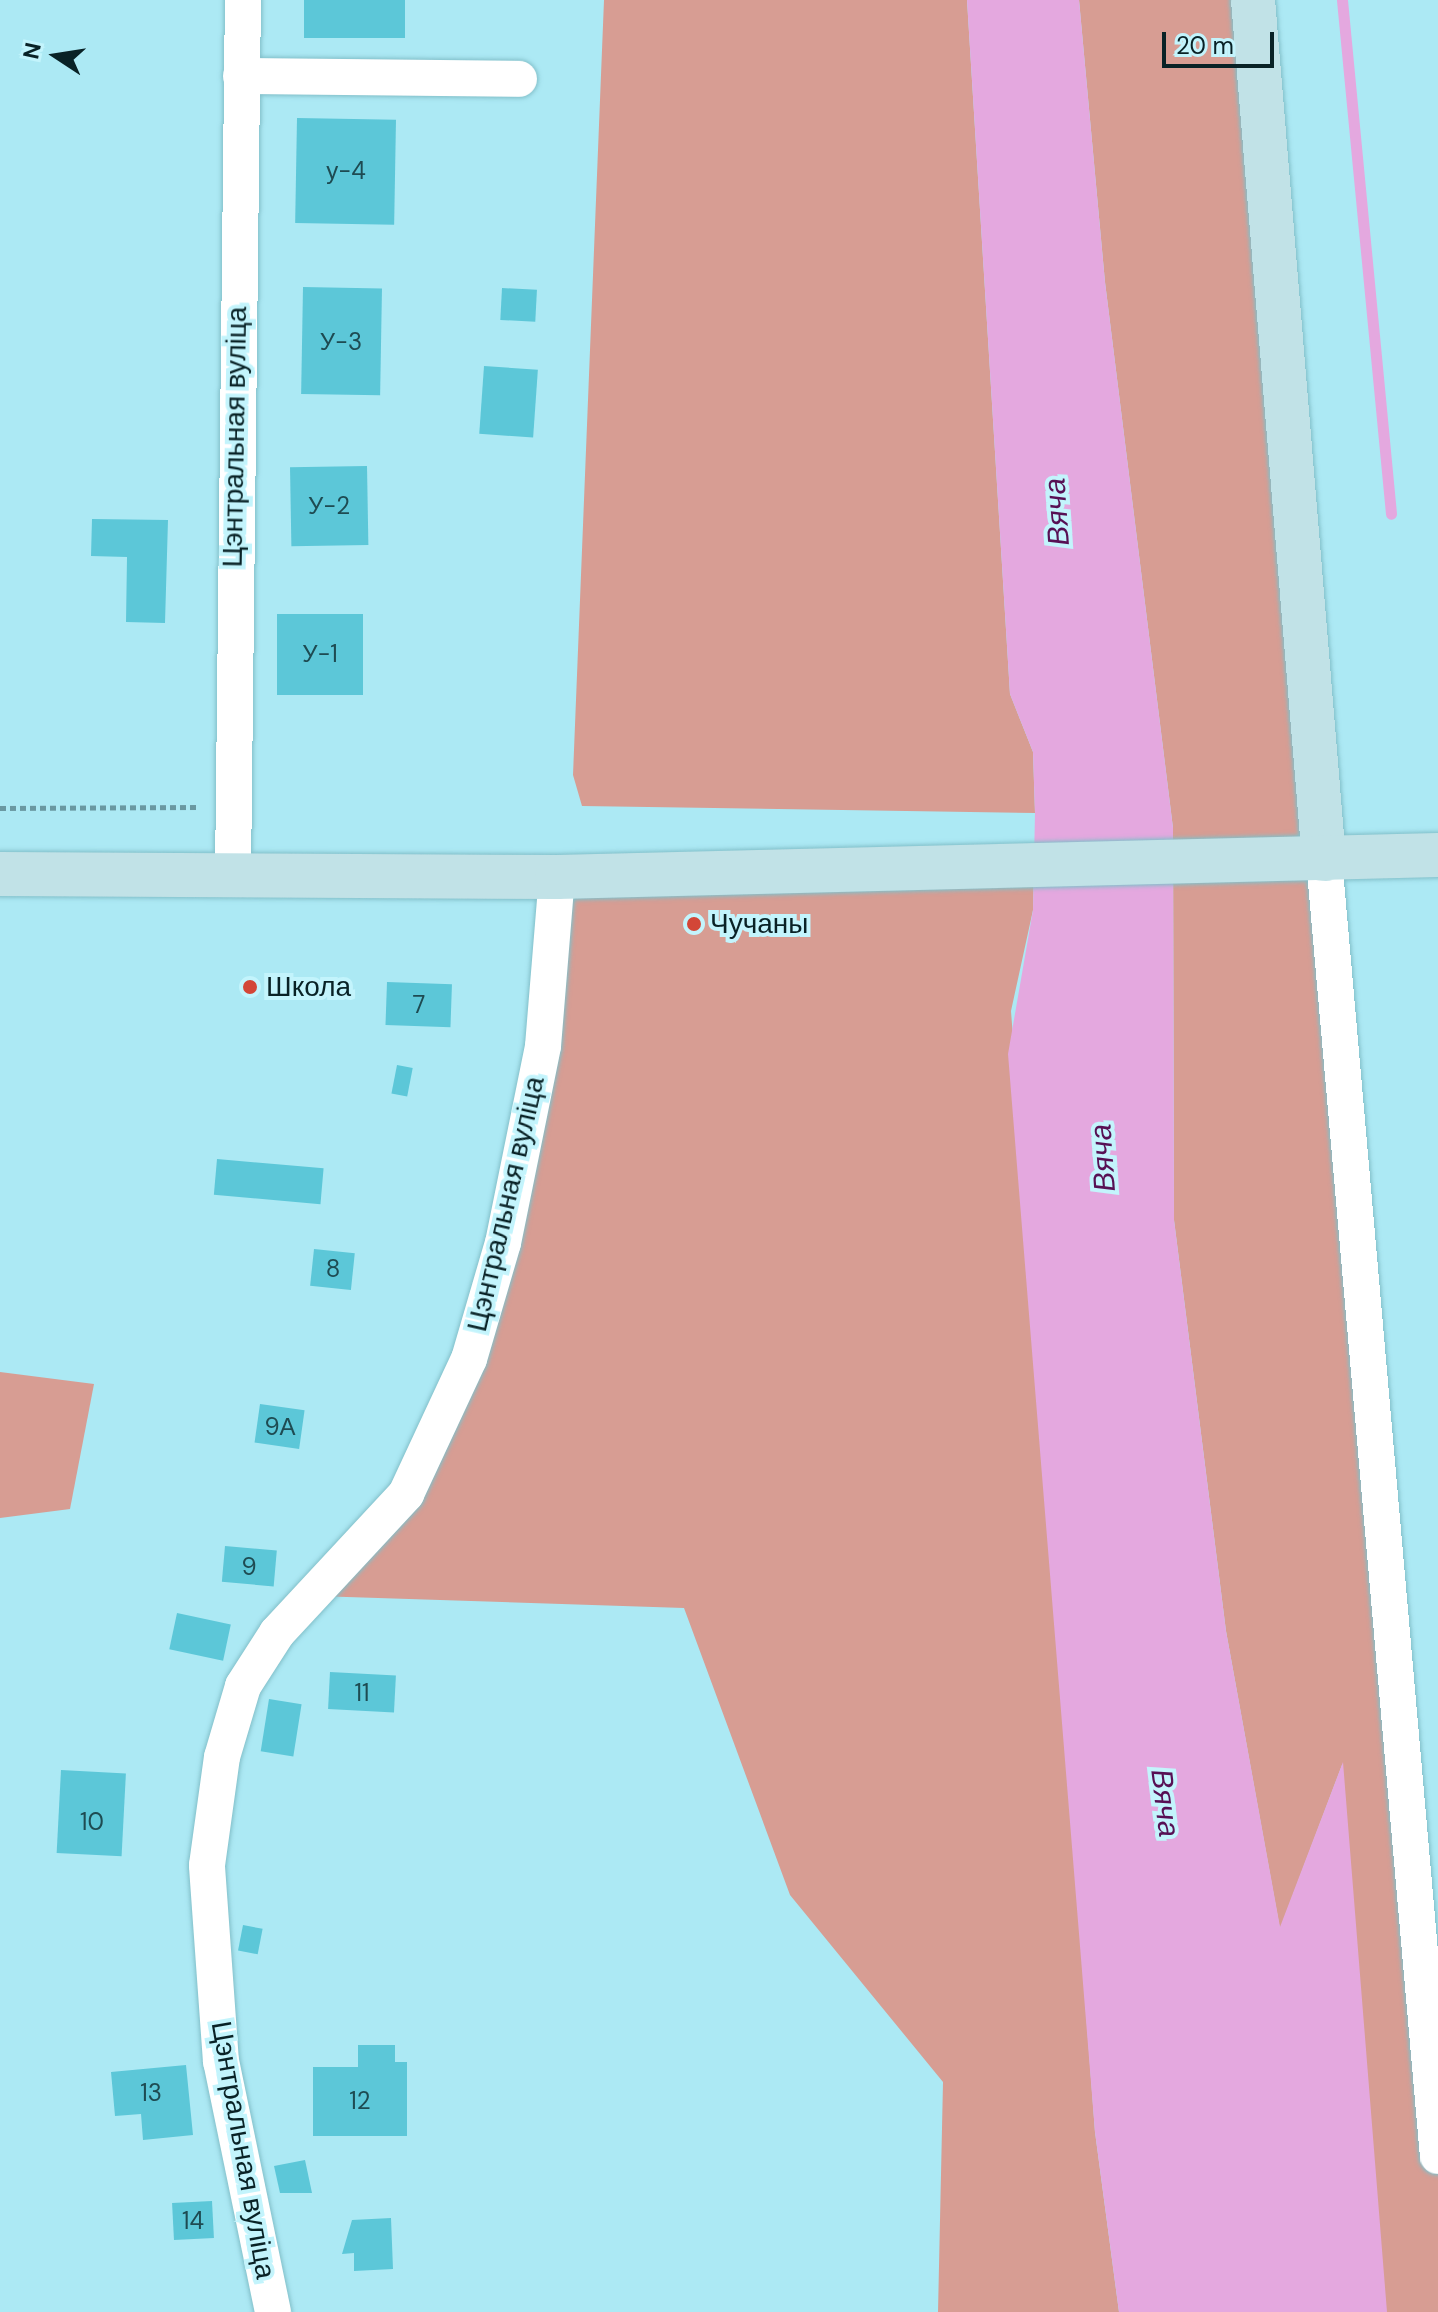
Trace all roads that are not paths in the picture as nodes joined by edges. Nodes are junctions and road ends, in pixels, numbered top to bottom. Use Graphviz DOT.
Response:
graph roads {
  1 [pos="243,0"];
  2 [pos="1253,0"];
  3 [pos="241,76"];
  4 [pos="519,79"];
  5 [pos="1438,855"];
  6 [pos="1324,859"];
  7 [pos="0,874"];
  8 [pos="233,875"];
  9 [pos="557,877"];
  10 [pos="1438,2156"];
  11 [pos="273,2312"];
  1 -- 3 [label="street, Цэнтральная вуліца"];
  2 -- 6 [label="main road"];
  3 -- 4 [label="street"];
  3 -- 8 [label="street, Цэнтральная вуліца"];
  5 -- 6 [label="main road"];
  6 -- 9 [label="main road"];
  6 -- 10 [label="street"];
  7 -- 8 [label="main road"];
  8 -- 9 [label="main road"];
  9 -- 11 [label="street, Цэнтральная вуліца"];
}
